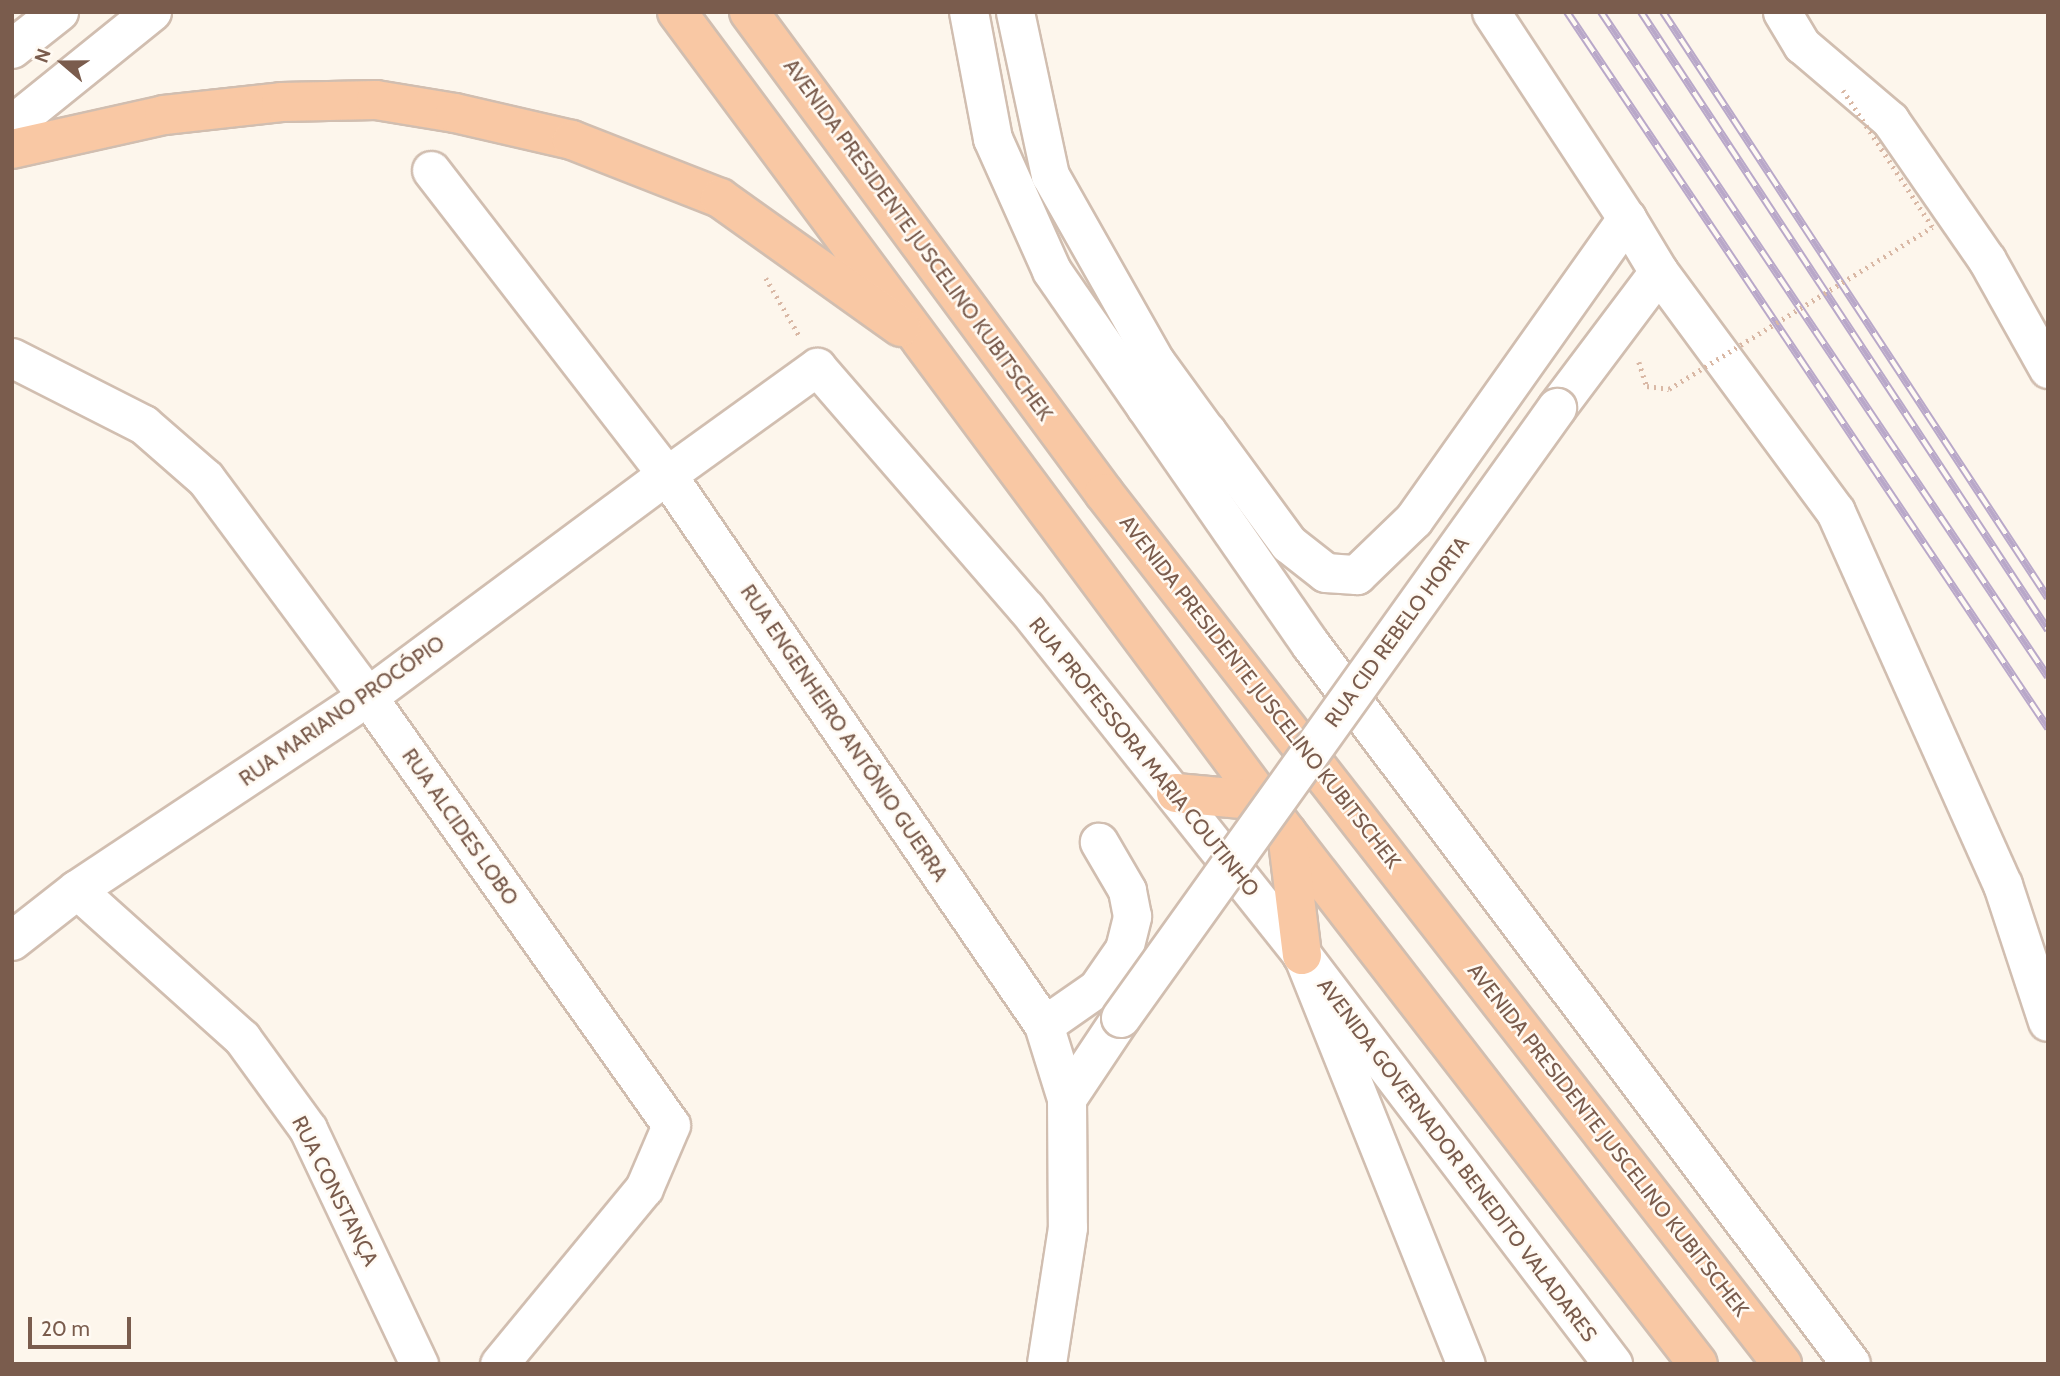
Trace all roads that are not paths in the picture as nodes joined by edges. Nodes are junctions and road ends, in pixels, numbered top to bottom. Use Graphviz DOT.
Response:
graph roads {
  1 [pos="59,12"];
  2 [pos="152,12"];
  3 [pos="677,12"];
  4 [pos="749,12"];
  5 [pos="970,12"];
  6 [pos="1015,12"];
  7 [pos="1491,12"];
  8 [pos="1782,12"];
  9 [pos="12,49"];
  10 [pos="12,125"];
  11 [pos="12,149"];
  12 [pos="431,170"];
  13 [pos="1628,219"];
  14 [pos="1659,272"];
  15 [pos="930,348"];
  16 [pos="12,358"];
  17 [pos="2048,369"];
  18 [pos="1146,407"];
  19 [pos="1207,432"];
  20 [pos="667,475"];
  21 [pos="368,697"];
  22 [pos="1175,793"];
  23 [pos="1264,801"];
  24 [pos="1287,832"];
  25 [pos="1099,842"];
  26 [pos="77,890"];
  27 [pos="12,941"];
  28 [pos="1302,955"];
  29 [pos="2048,1022"];
  30 [pos="1044,1025"];
  31 [pos="1067,1099"];
  32 [pos="419,1364"];
  33 [pos="499,1364"];
  34 [pos="1047,1364"];
  35 [pos="1466,1364"];
  36 [pos="1613,1364"];
  37 [pos="1698,1364"];
  38 [pos="1782,1364"];
  39 [pos="1851,1364"];
  1 -- 9 [label="street"];
  2 -- 10 [label="street"];
  3 -- 15 [label="highway"];
  4 -- 38 [label="highway, AVENIDA PRESIDENTE JUSCELINO KUBITSCHEK"];
  5 -- 18 [label="street"];
  6 -- 19 [label="street"];
  7 -- 13 [label="street"];
  8 -- 17 [label="street"];
  11 -- 15 [label="highway"];
  12 -- 20 [label="street, RUA ENGENHEIRO ANTÔNIO GUERRA"];
  13 -- 14 [label="street"];
  13 -- 19 [label="street"];
  14 -- 29 [label="street"];
  14 -- 31 [label="street, RUA CID REBELO HORTA, bridge"];
  15 -- 23 [label="highway"];
  16 -- 21 [label="street, RUA ALCIDES LOBO"];
  18 -- 19 [label="street"];
  18 -- 39 [label="street"];
  20 -- 21 [label="street, RUA MARIANO PROCÓPIO"];
  20 -- 22 [label="street, RUA PROFESSORA MARIA COUTINHO"];
  20 -- 30 [label="street, RUA ENGENHEIRO ANTÔNIO GUERRA"];
  21 -- 26 [label="street, RUA MARIANO PROCÓPIO"];
  21 -- 33 [label="street, RUA ALCIDES LOBO"];
  22 -- 23 [label="highway"];
  22 -- 28 [label="street, RUA PROFESSORA MARIA COUTINHO"];
  23 -- 24 [label="highway"];
  24 -- 28 [label="highway"];
  24 -- 37 [label="highway"];
  25 -- 30 [label="street"];
  26 -- 27 [label="street, RUA MARIANO PROCÓPIO"];
  26 -- 32 [label="street, RUA CONSTANÇA"];
  28 -- 35 [label="street, RUA PROFESSORA MARIA COUTINHO"];
  28 -- 36 [label="street, AVENIDA GOVERNADOR BENEDITO VALADARES"];
  30 -- 31 [label="street, RUA ENGENHEIRO ANTÔNIO GUERRA"];
  31 -- 34 [label="street, RUA ENGENHEIRO ANTÔNIO GUERRA"];
}
